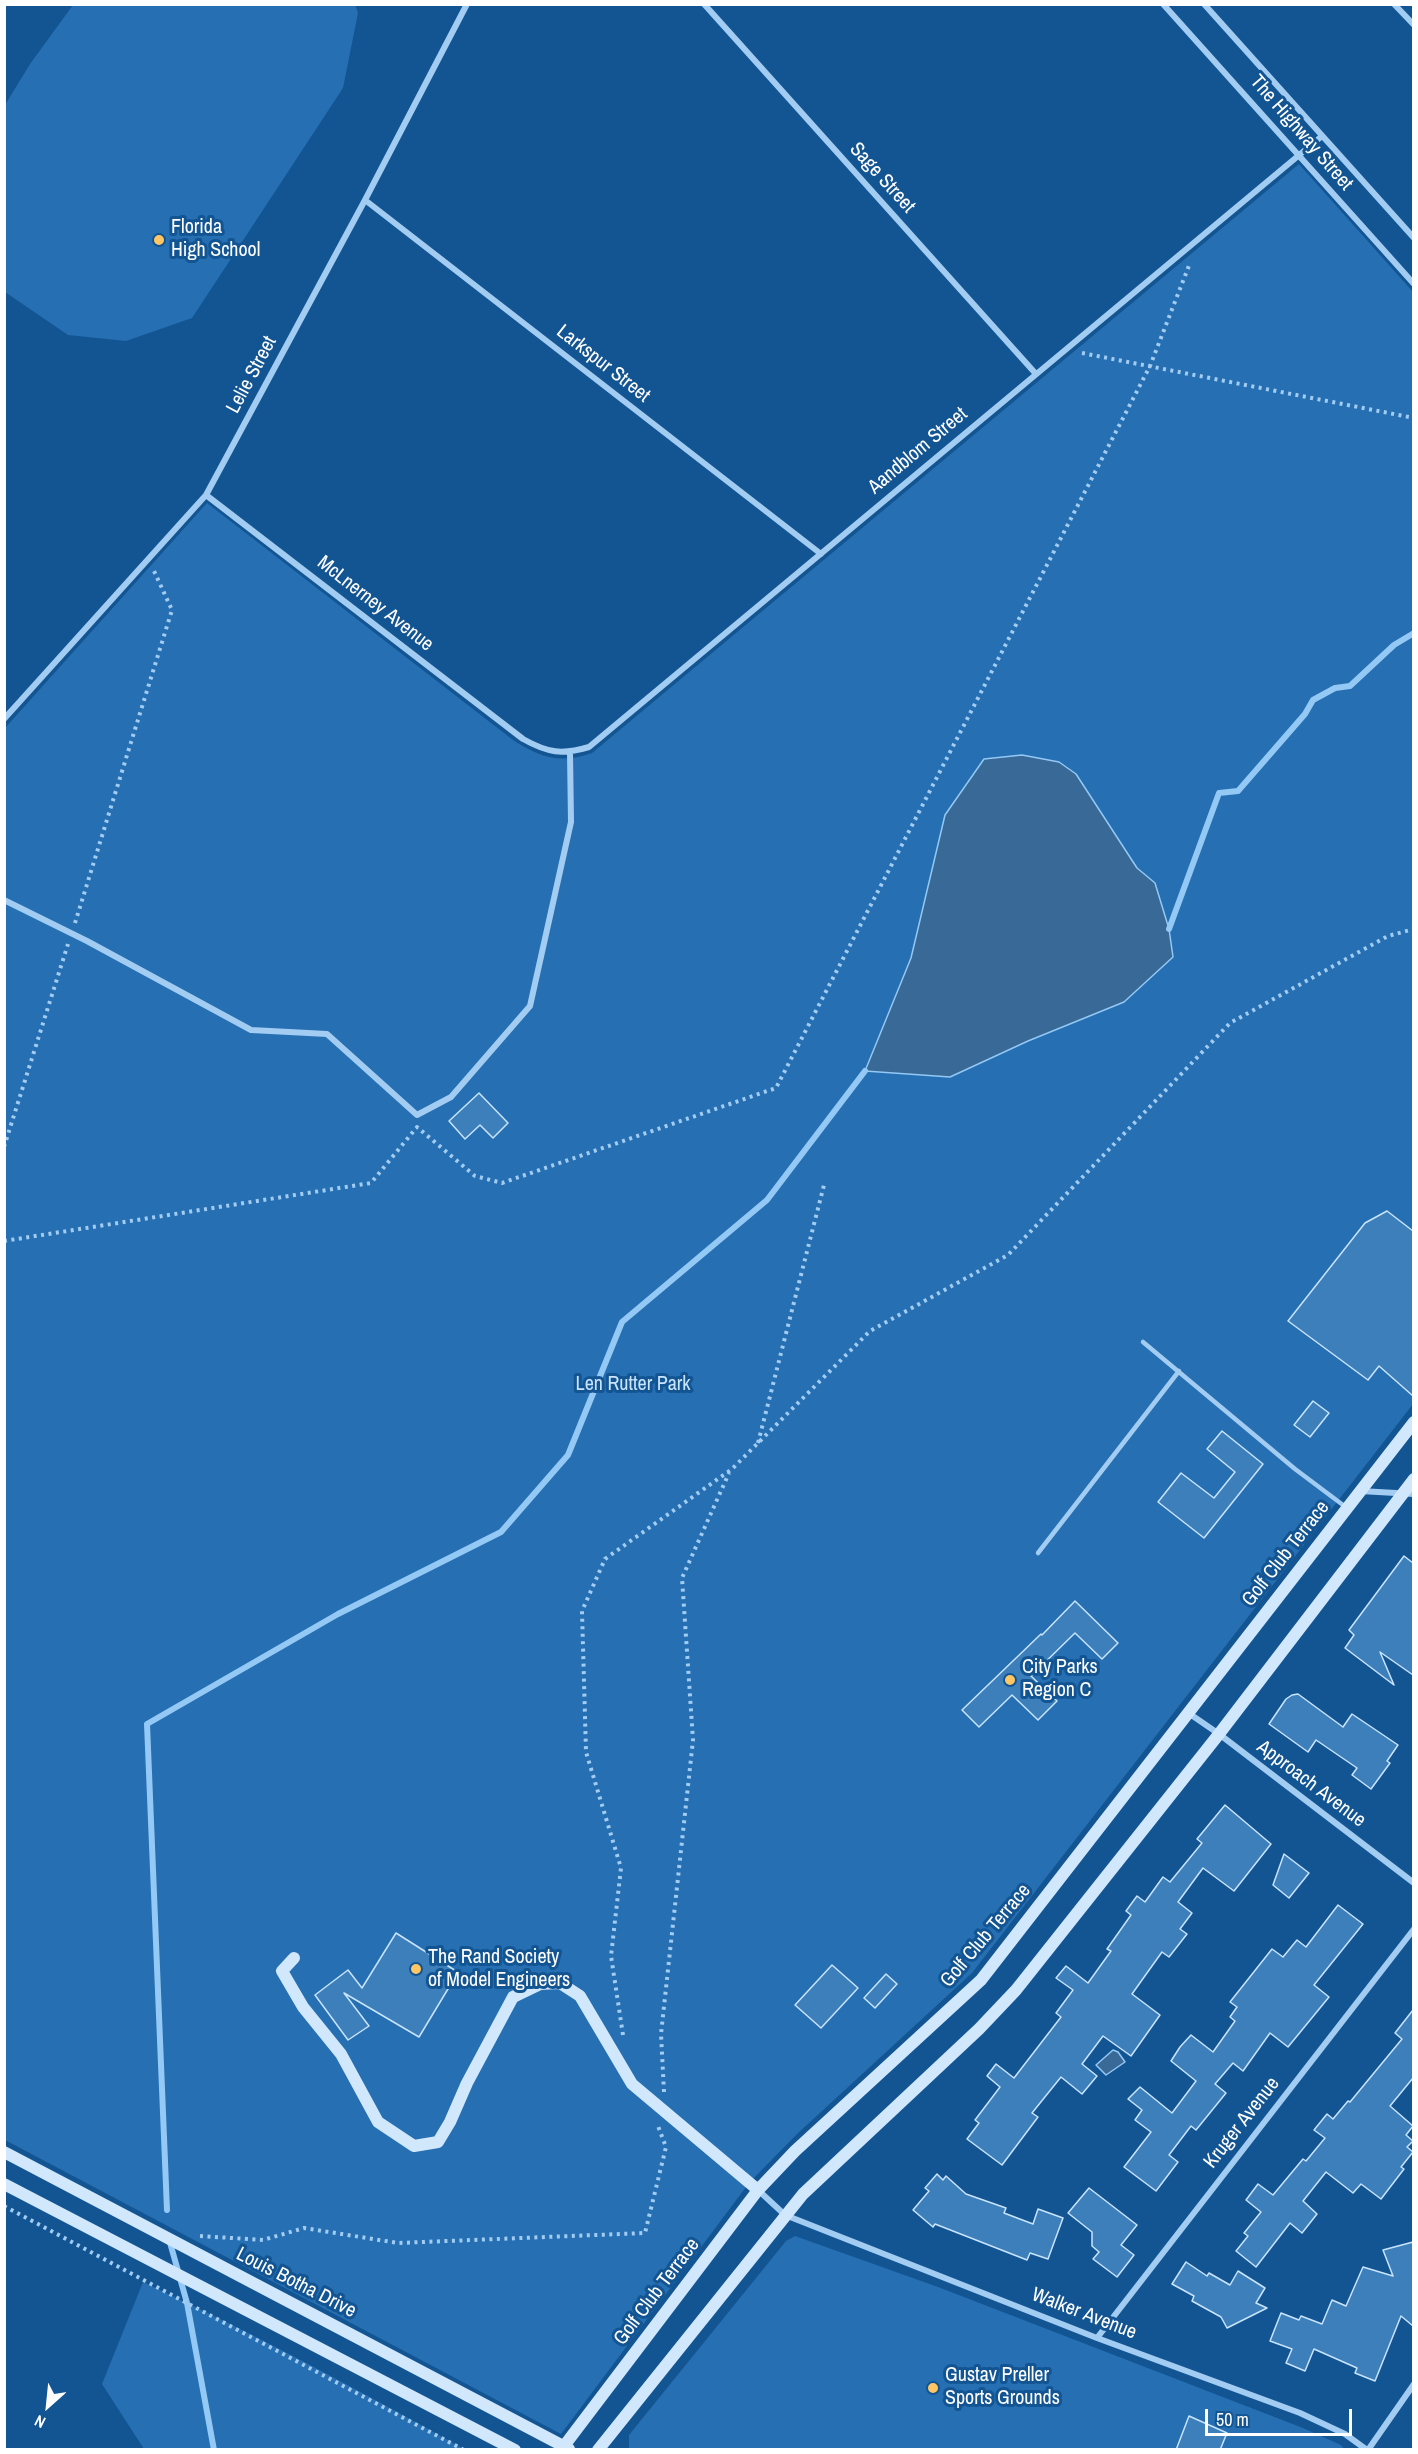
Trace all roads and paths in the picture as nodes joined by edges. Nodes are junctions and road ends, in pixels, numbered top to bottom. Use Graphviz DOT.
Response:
graph roads {
  1 [pos="467,4"];
  2 [pos="704,4"];
  3 [pos="1164,4"];
  4 [pos="1204,4"];
  5 [pos="1394,4"];
  6 [pos="1413,25"];
  7 [pos="1322,136"];
  8 [pos="1299,155"];
  9 [pos="365,200"];
  10 [pos="1413,238"];
  11 [pos="1191,262"];
  12 [pos="1413,284"];
  13 [pos="1066,350"];
  14 [pos="1150,366"];
  15 [pos="1036,375"];
  16 [pos="1413,418"];
  17 [pos="206,495"];
  18 [pos="821,554"];
  19 [pos="151,565"];
  20 [pos="4,719"];
  21 [pos="570,753"];
  22 [pos="4,900"];
  23 [pos="1413,929"];
  24 [pos="71,934"];
  25 [pos="4,1147"];
  26 [pos="824,1185"];
  27 [pos="4,1241"];
  28 [pos="1143,1342"];
  29 [pos="1179,1371"];
  30 [pos="1413,1422"];
  31 [pos="758,1443"];
  32 [pos="729,1473"];
  33 [pos="1413,1479"];
  34 [pos="1360,1491"];
  35 [pos="1408,1494"];
  36 [pos="1347,1508"];
  37 [pos="1038,1553"];
  38 [pos="1187,1712"];
  39 [pos="1219,1734"];
  40 [pos="1413,1883"];
  41 [pos="1413,1929"];
  42 [pos="294,1958"];
  43 [pos="625,2040"];
  44 [pos="664,2102"];
  45 [pos="654,2115"];
  46 [pos="665,2125"];
  47 [pos="666,2147"];
  48 [pos="4,2152"];
  49 [pos="4,2184"];
  50 [pos="758,2190"];
  51 [pos="4,2206"];
  52 [pos="785,2216"];
  53 [pos="195,2236"];
  54 [pos="1097,2338"];
  55 [pos="1413,2384"];
  56 [pos="564,2449"];
  57 [pos="465,2450"];
  58 [pos="515,2450"];
  59 [pos="598,2450"];
  60 [pos="1368,2450"];
  1 -- 9 [label="street, Lelie Street"];
  2 -- 15 [label="street, Sage Street"];
  3 -- 8 [label="street, The Highway Street"];
  4 -- 7 [label="street, The Highway Street"];
  5 -- 6 [label="street"];
  7 -- 8 [label="street, Aandblom Street"];
  7 -- 10 [label="street, The Highway Street"];
  8 -- 12 [label="street, The Highway Street"];
  8 -- 13 [label="street, Aandblom Street"];
  9 -- 17 [label="street, Lelie Street"];
  9 -- 18 [label="street, Larkspur Street"];
  11 -- 14 [label="path"];
  13 -- 14 [label="path"];
  13 -- 15 [label="street, Aandblom Street"];
  14 -- 16 [label="path"];
  14 -- 27 [label="path"];
  15 -- 18 [label="street, Aandblom Street"];
  17 -- 20 [label="street, Lelie Street"];
  17 -- 21 [label="street, McLnerney Avenue"];
  18 -- 21 [label="street, Aandblom Street"];
  19 -- 24 [label="path"];
  21 -- 24 [label="street"];
  22 -- 24 [label="street"];
  23 -- 31 [label="path"];
  24 -- 25 [label="path"];
  26 -- 31 [label="path"];
  28 -- 29 [label="lane"];
  29 -- 36 [label="lane"];
  29 -- 37 [label="lane"];
  30 -- 34 [label="street, Golf Club Terrace"];
  31 -- 43 [label="path"];
  32 -- 44 [label="path"];
  33 -- 35 [label="street"];
  34 -- 35 [label="street"];
  34 -- 36 [label="street, Golf Club Terrace"];
  35 -- 39 [label="street"];
  36 -- 38 [label="street, Golf Club Terrace"];
  38 -- 39 [label="street, Approach Avenue"];
  38 -- 50 [label="street, Golf Club Terrace"];
  39 -- 40 [label="street, Approach Avenue"];
  39 -- 52 [label="street"];
  41 -- 54 [label="street, Kruger Avenue"];
  42 -- 50 [label="street"];
  45 -- 47 [label="path"];
  46 -- 47 [label="path"];
  47 -- 53 [label="path"];
  48 -- 56 [label="street, Louis Botha Drive"];
  49 -- 58 [label="street"];
  50 -- 52 [label="street"];
  50 -- 56 [label="street, Golf Club Terrace"];
  51 -- 57 [label="path"];
  52 -- 54 [label="street, Walker Avenue"];
  52 -- 59 [label="street"];
  54 -- 60 [label="street, Walker Avenue"];
  55 -- 60 [label="street"];
}
